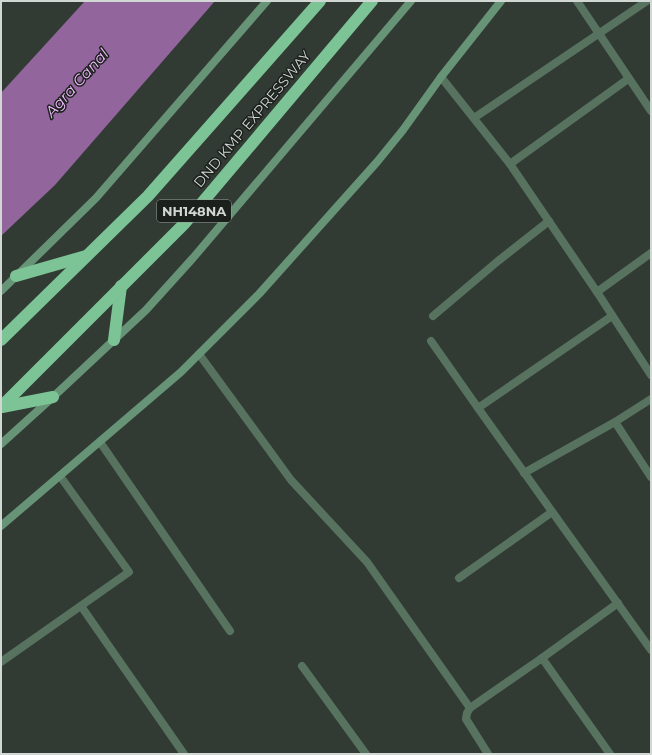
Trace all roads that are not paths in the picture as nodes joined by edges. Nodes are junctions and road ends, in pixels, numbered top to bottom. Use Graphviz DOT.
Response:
graph roads {
  1 [pos="267,1"];
  2 [pos="320,1"];
  3 [pos="372,1"];
  4 [pos="411,1"];
  5 [pos="501,1"];
  6 [pos="577,1"];
  7 [pos="647,1"];
  8 [pos="600,34"];
  9 [pos="441,77"];
  10 [pos="628,79"];
  11 [pos="651,111"];
  12 [pos="474,118"];
  13 [pos="510,164"];
  14 [pos="549,221"];
  15 [pos="651,254"];
  16 [pos="88,255"];
  17 [pos="16,276"];
  18 [pos="120,286"];
  19 [pos="1,291"];
  20 [pos="597,292"];
  21 [pos="433,316"];
  22 [pos="612,316"];
  23 [pos="1,340"];
  24 [pos="114,340"];
  25 [pos="431,340"];
  26 [pos="199,354"];
  27 [pos="651,375"];
  28 [pos="53,397"];
  29 [pos="651,399"];
  30 [pos="1,407"];
  31 [pos="478,408"];
  32 [pos="615,422"];
  33 [pos="100,442"];
  34 [pos="1,444"];
  35 [pos="524,473"];
  36 [pos="60,476"];
  37 [pos="651,477"];
  38 [pos="552,512"];
  39 [pos="1,526"];
  40 [pos="459,578"];
  41 [pos="618,603"];
  42 [pos="81,606"];
  43 [pos="230,631"];
  44 [pos="651,650"];
  45 [pos="542,658"];
  46 [pos="1,662"];
  47 [pos="302,666"];
  48 [pos="470,708"];
  49 [pos="184,754"];
  50 [pos="366,754"];
  51 [pos="488,754"];
  52 [pos="610,754"];
  1 -- 17 [label="street"];
  2 -- 16 [label="highway, DND KMP EXPRESSWAY / NH148NA"];
  3 -- 18 [label="highway, DND KMP EXPRESSWAY / NH148NA"];
  4 -- 24 [label="street"];
  5 -- 9 [label="street"];
  6 -- 8 [label="street"];
  7 -- 8 [label="street"];
  8 -- 10 [label="street"];
  8 -- 12 [label="street"];
  9 -- 12 [label="street"];
  9 -- 26 [label="street"];
  10 -- 11 [label="street"];
  10 -- 13 [label="street"];
  12 -- 13 [label="street"];
  13 -- 14 [label="street"];
  14 -- 20 [label="street"];
  14 -- 21 [label="street"];
  15 -- 20 [label="street"];
  16 -- 17 [label="highway"];
  16 -- 23 [label="highway, DND KMP EXPRESSWAY / NH148NA"];
  17 -- 19 [label="street"];
  18 -- 24 [label="highway"];
  18 -- 30 [label="highway, DND KMP EXPRESSWAY / NH148NA"];
  20 -- 22 [label="street"];
  22 -- 27 [label="street"];
  22 -- 31 [label="street"];
  24 -- 28 [label="street"];
  25 -- 31 [label="street"];
  26 -- 33 [label="street"];
  26 -- 48 [label="street"];
  28 -- 30 [label="highway"];
  28 -- 34 [label="street"];
  29 -- 32 [label="street"];
  31 -- 35 [label="street"];
  32 -- 35 [label="street"];
  32 -- 37 [label="street"];
  33 -- 36 [label="street"];
  33 -- 43 [label="street"];
  35 -- 38 [label="street"];
  36 -- 39 [label="street"];
  36 -- 42 [label="street"];
  38 -- 40 [label="street"];
  38 -- 41 [label="street"];
  41 -- 44 [label="street"];
  41 -- 45 [label="street"];
  42 -- 46 [label="street"];
  42 -- 49 [label="street"];
  45 -- 48 [label="street"];
  45 -- 52 [label="street"];
  47 -- 50 [label="street"];
  48 -- 51 [label="street"];
}
